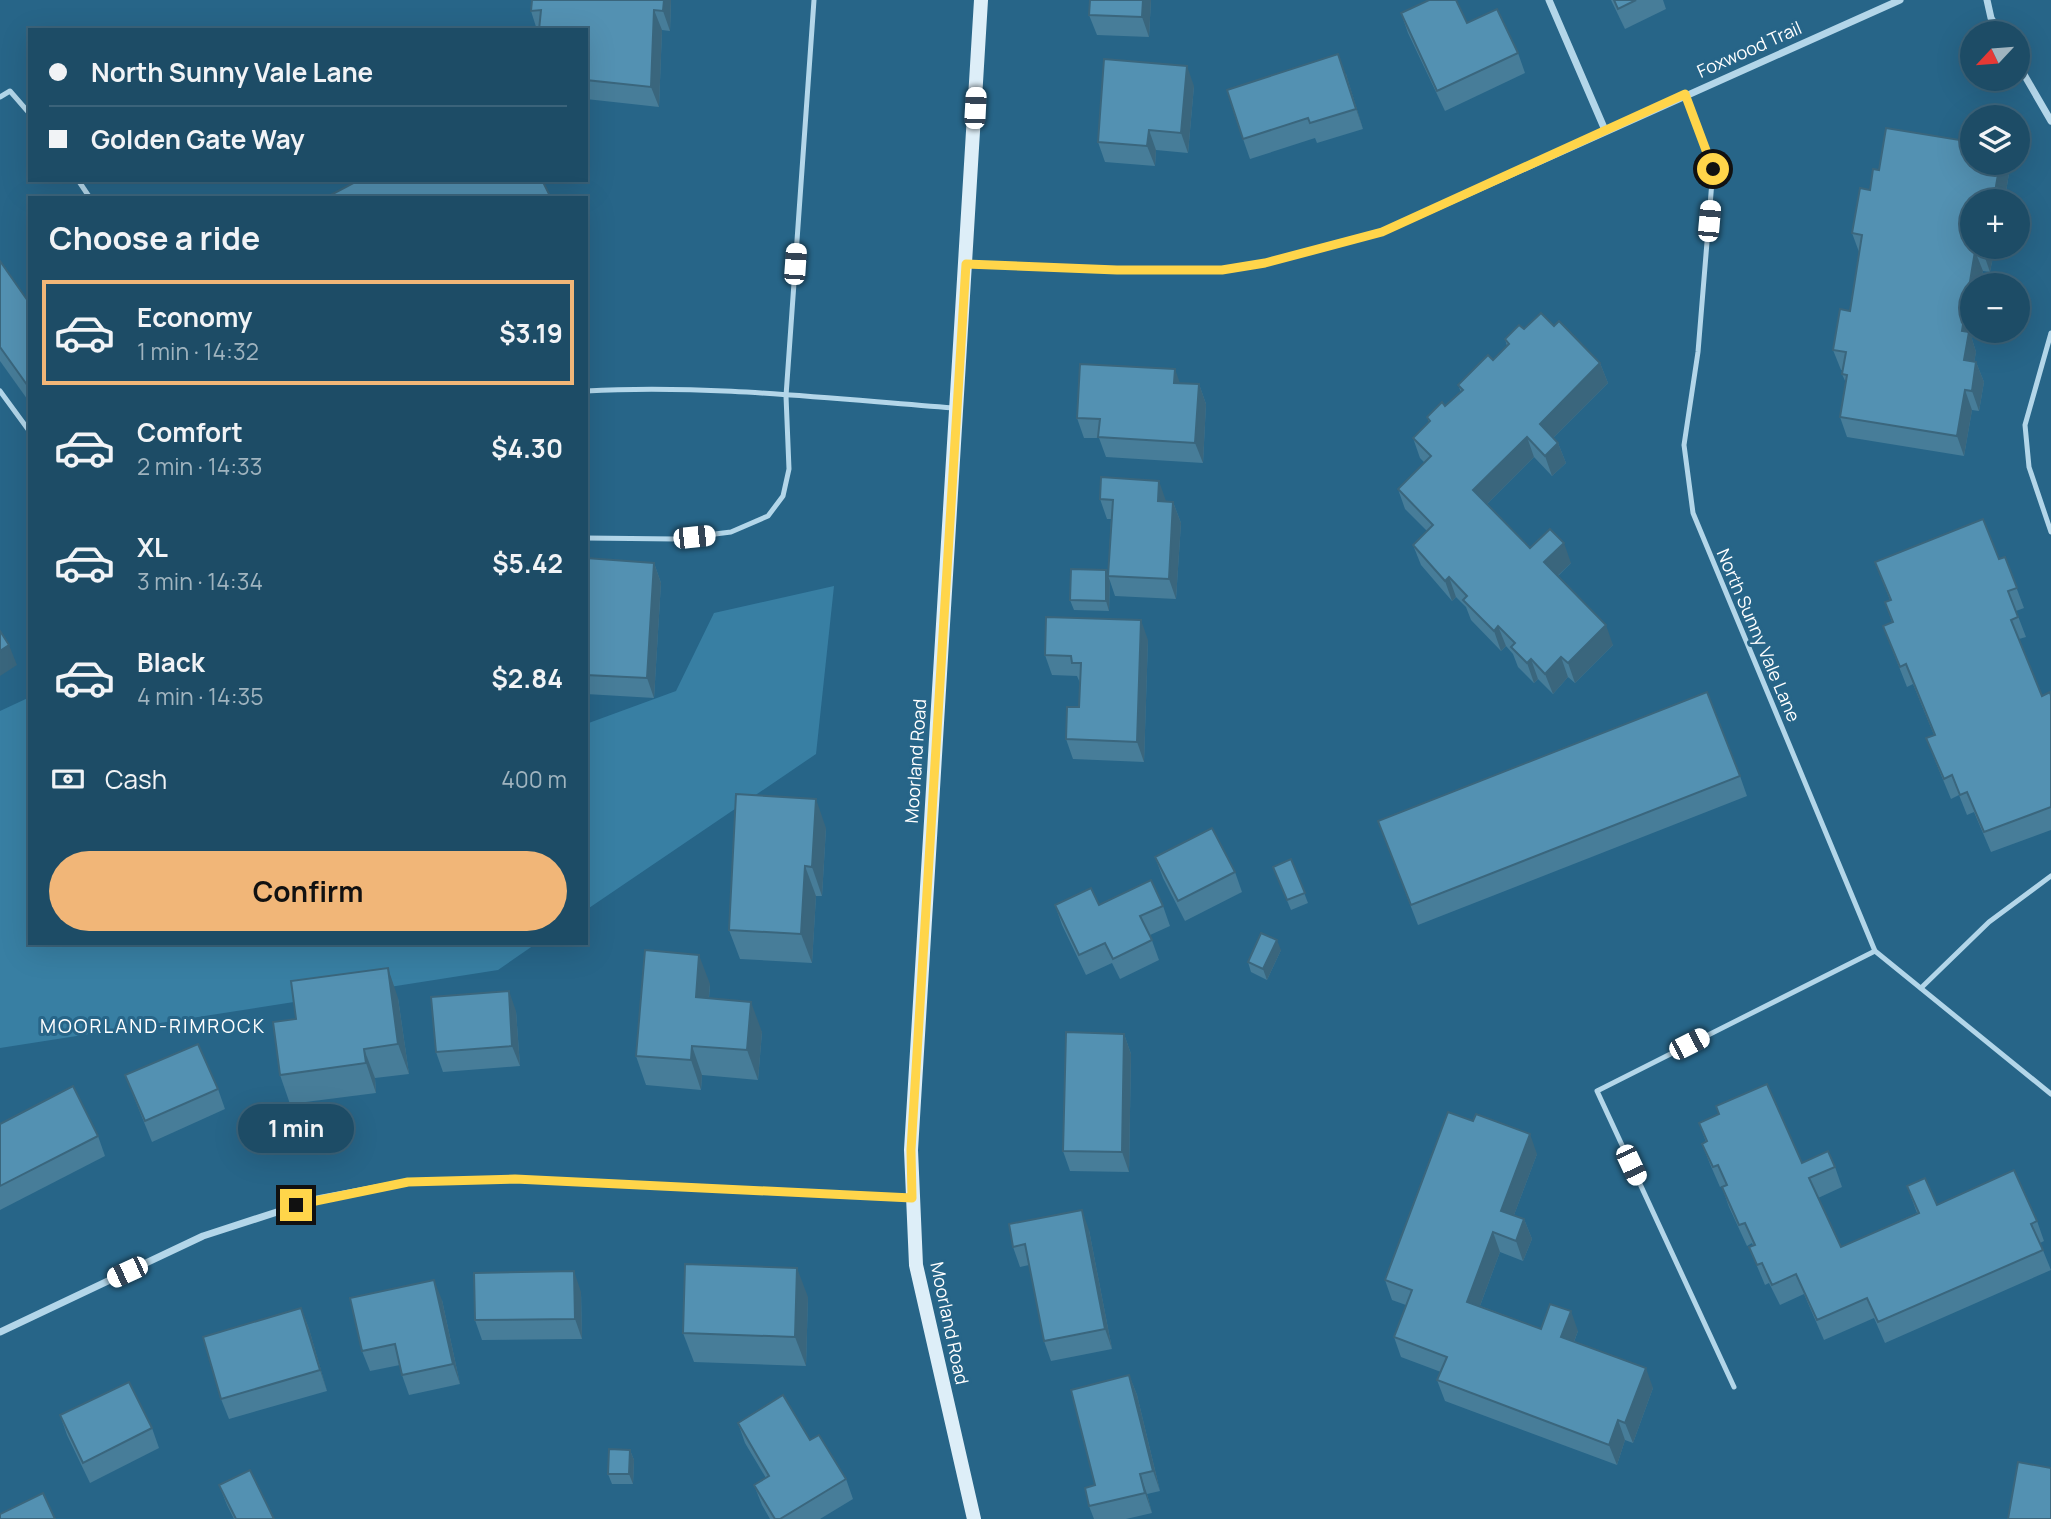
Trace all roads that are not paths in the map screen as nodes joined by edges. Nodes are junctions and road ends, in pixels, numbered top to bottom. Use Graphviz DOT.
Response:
graph roads {
  1 [pos="814,0"];
  2 [pos="981,0"];
  3 [pos="1549,0"];
  4 [pos="1900,0"];
  5 [pos="1987,0"];
  6 [pos="1993,21"];
  7 [pos="2030,85"];
  8 [pos="1685,94"];
  9 [pos="0,97"];
  10 [pos="28,112"];
  11 [pos="2051,121"];
  12 [pos="1605,130"];
  13 [pos="966,264"];
  14 [pos="2051,333"];
  15 [pos="0,391"];
  16 [pos="588,391"];
  17 [pos="786,396"];
  18 [pos="957,409"];
  19 [pos="28,429"];
  20 [pos="2051,532"];
  21 [pos="588,538"];
  22 [pos="2051,876"];
  23 [pos="1875,951"];
  24 [pos="1921,988"];
  25 [pos="2051,1094"];
  26 [pos="912,1198"];
  27 [pos="0,1332"];
  28 [pos="1734,1387"];
  29 [pos="974,1519"];
  1 -- 17 [label="lane"];
  2 -- 13 [label="street, Moorland Road"];
  3 -- 12 [label="street"];
  4 -- 8 [label="street, Foxwood Trail"];
  5 -- 6 [label="street"];
  7 -- 11 [label="street"];
  8 -- 12 [label="street, Foxwood Trail"];
  8 -- 23 [label="lane, North Sunny Vale Lane"];
  9 -- 10 [label="lane"];
  12 -- 13 [label="street, Foxwood Trail"];
  13 -- 18 [label="street, Moorland Road"];
  14 -- 20 [label="lane"];
  15 -- 19 [label="lane"];
  16 -- 17 [label="lane"];
  17 -- 18 [label="lane"];
  17 -- 21 [label="lane"];
  18 -- 26 [label="street, Moorland Road"];
  22 -- 24 [label="lane"];
  23 -- 24 [label="lane, North Sunny Vale Lane"];
  23 -- 28 [label="lane"];
  24 -- 25 [label="lane, North Sunny Vale Lane"];
  26 -- 27 [label="street"];
  26 -- 29 [label="street, Moorland Road"];
}
